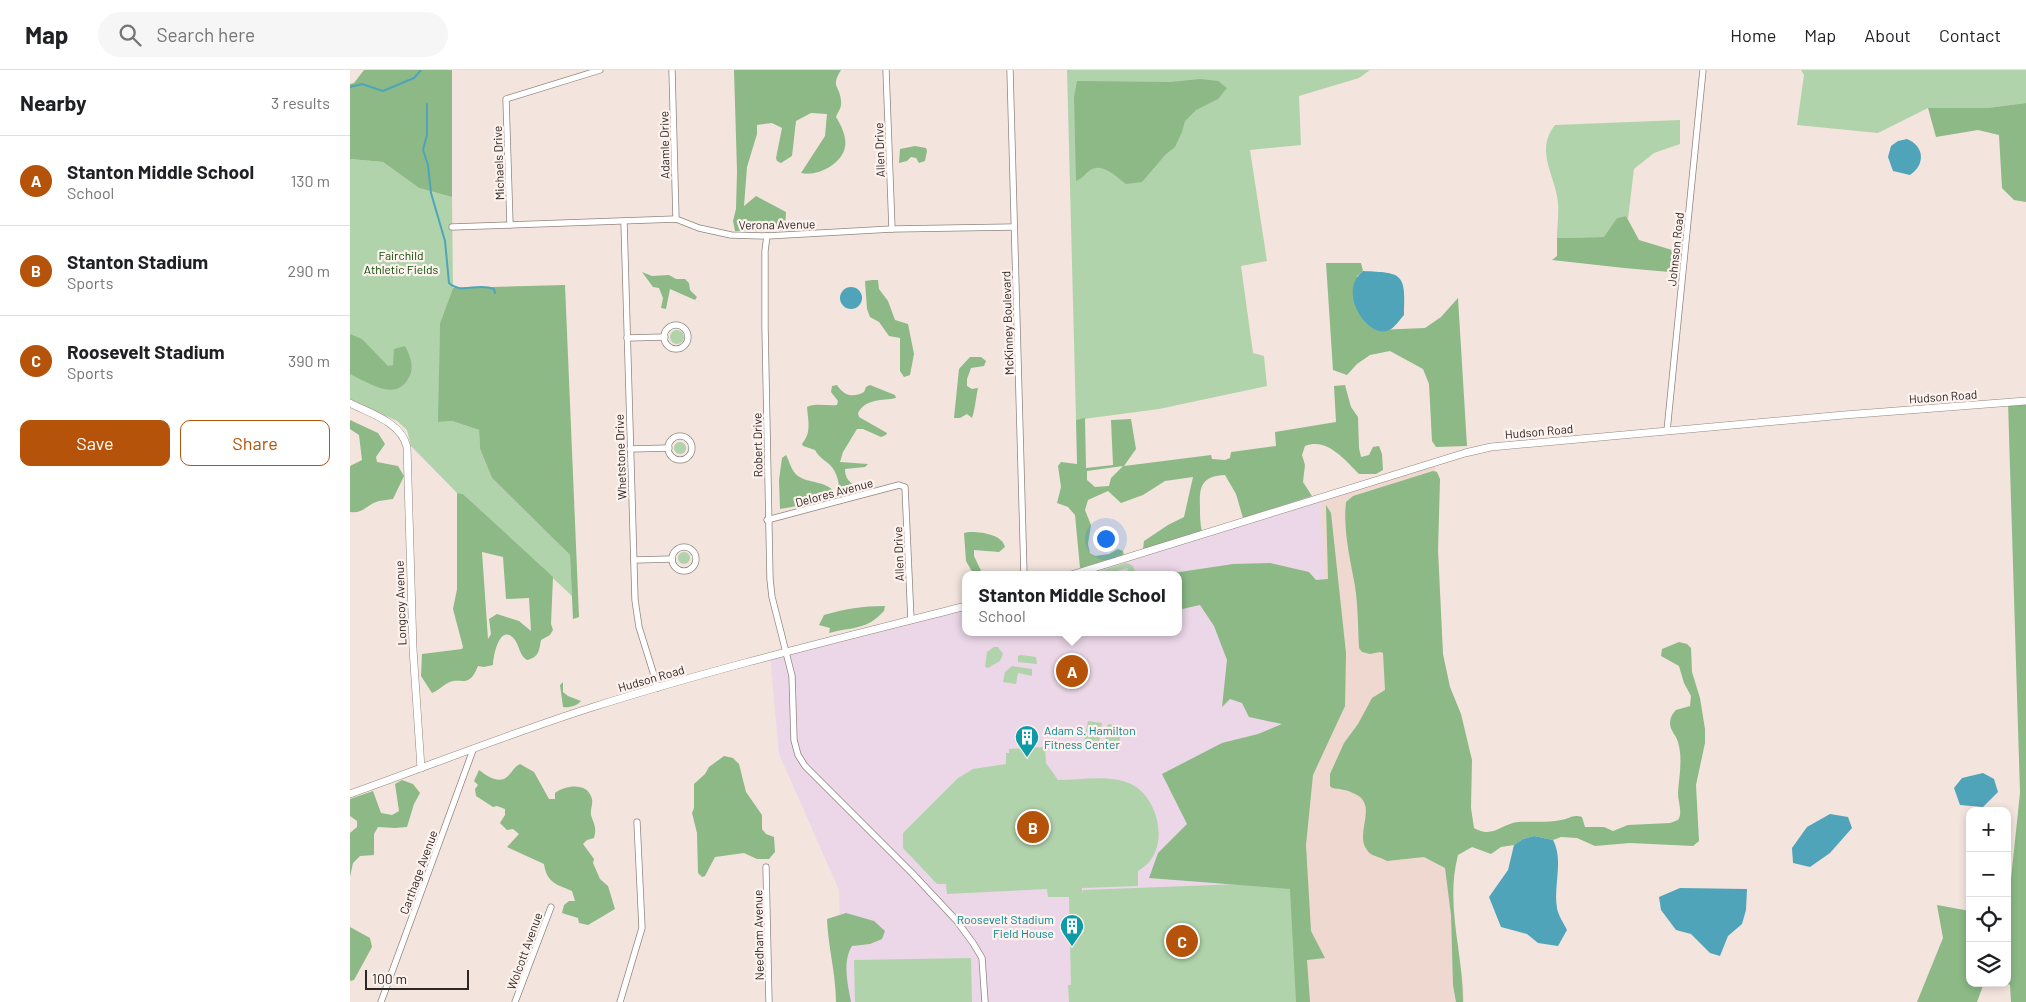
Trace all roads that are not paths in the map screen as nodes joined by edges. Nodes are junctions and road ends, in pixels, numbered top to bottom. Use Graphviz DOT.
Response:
graph roads {
  1 [pos="600,70"];
  2 [pos="672,70"];
  3 [pos="886,70"];
  4 [pos="1010,70"];
  5 [pos="1703,70"];
  6 [pos="676,219"];
  7 [pos="624,222"];
  8 [pos="510,225"];
  9 [pos="452,227"];
  10 [pos="1014,227"];
  11 [pos="892,229"];
  12 [pos="767,236"];
  13 [pos="665,337"];
  14 [pos="627,338"];
  15 [pos="2026,401"];
  16 [pos="350,403"];
  17 [pos="1667,431"];
  18 [pos="669,448"];
  19 [pos="630,449"];
  20 [pos="905,487"];
  21 [pos="767,520"];
  22 [pos="672,559"];
  23 [pos="634,560"];
  24 [pos="1024,571"];
  25 [pos="1084,571"];
  26 [pos="962,607"];
  27 [pos="911,620"];
  28 [pos="785,652"];
  29 [pos="658,688"];
  30 [pos="473,750"];
  31 [pos="421,768"];
  32 [pos="350,794"];
  33 [pos="637,822"];
  34 [pos="766,867"];
  35 [pos="551,907"];
  36 [pos="381,1002"];
  37 [pos="515,1002"];
  38 [pos="620,1002"];
  39 [pos="770,1002"];
  40 [pos="985,1002"];
  1 -- 8 [label="street, Michaels Drive"];
  2 -- 6 [label="street, Adamle Drive"];
  3 -- 11 [label="street, Allen Drive"];
  4 -- 10 [label="street, McKinney Boulevard"];
  5 -- 17 [label="street, Johnson Road"];
  6 -- 7 [label="street, Verona Avenue"];
  6 -- 12 [label="street, Verona Avenue"];
  7 -- 8 [label="street, Verona Avenue"];
  7 -- 14 [label="street, Whetstone Drive"];
  8 -- 9 [label="street, Verona Avenue"];
  10 -- 11 [label="street, Verona Avenue"];
  10 -- 24 [label="street, McKinney Boulevard"];
  11 -- 12 [label="street, Verona Avenue"];
  12 -- 21 [label="street, Robert Drive"];
  13 -- 13 [label="street"];
  13 -- 14 [label="street"];
  14 -- 19 [label="street, Whetstone Drive"];
  15 -- 17 [label="street, Hudson Road"];
  16 -- 31 [label="street, Longcoy Avenue"];
  17 -- 25 [label="street, Hudson Road"];
  18 -- 18 [label="street"];
  18 -- 19 [label="street"];
  19 -- 23 [label="street, Whetstone Drive"];
  20 -- 21 [label="street, Delores Avenue"];
  20 -- 27 [label="street, Allen Drive"];
  21 -- 28 [label="street, Robert Drive"];
  22 -- 22 [label="street"];
  22 -- 23 [label="street"];
  23 -- 29 [label="street, Whetstone Drive"];
  26 -- 27 [label="street, Hudson Road"];
  27 -- 28 [label="street, Hudson Road"];
  28 -- 29 [label="street, Hudson Road"];
  28 -- 40 [label="street, Robert Drive"];
  29 -- 30 [label="street, Hudson Road"];
  30 -- 31 [label="street, Hudson Road"];
  30 -- 36 [label="street, Carthage Avenue"];
  31 -- 32 [label="street, Hudson Road"];
  33 -- 38 [label="street"];
  34 -- 39 [label="street, Needham Avenue"];
  35 -- 37 [label="street, Wolcott Avenue"];
}
